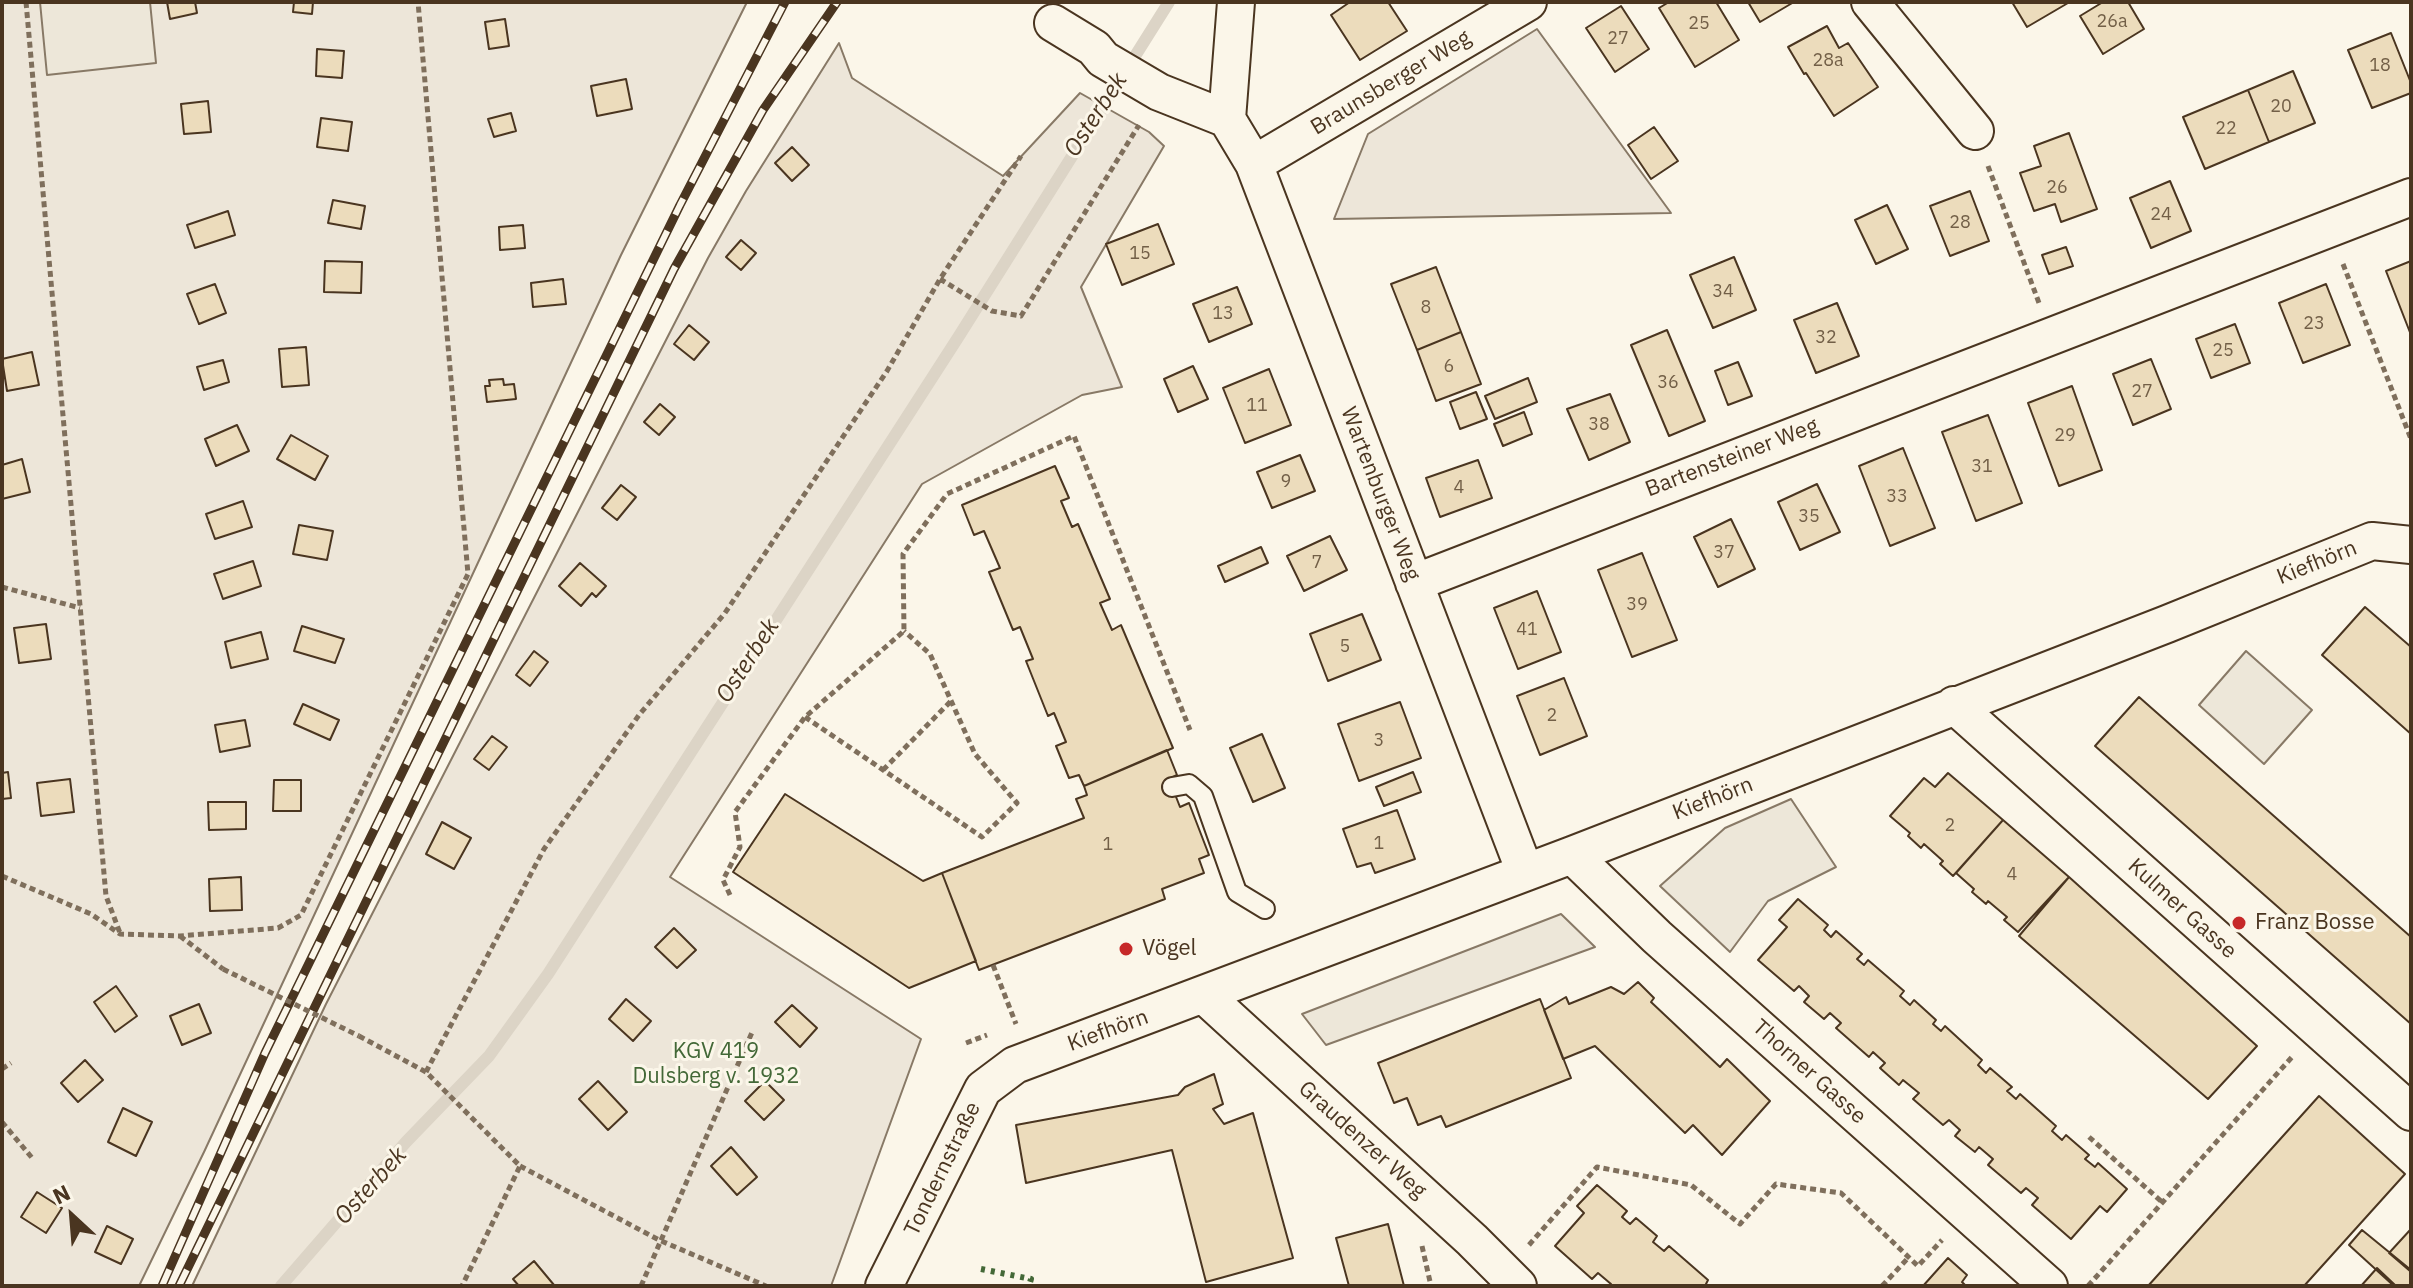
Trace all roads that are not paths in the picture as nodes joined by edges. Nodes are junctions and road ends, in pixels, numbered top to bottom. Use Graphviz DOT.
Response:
graph roads {
  1 [pos="1236,2"];
  2 [pos="1528,2"];
  3 [pos="1870,2"];
  4 [pos="1053,23"];
  5 [pos="1227,119"];
  6 [pos="1975,131"];
  7 [pos="1254,164"];
  8 [pos="2411,197"];
  9 [pos="2411,545"];
  10 [pos="1414,583"];
  11 [pos="1954,705"];
  12 [pos="1172,787"];
  13 [pos="1572,855"];
  14 [pos="1525,872"];
  15 [pos="1265,909"];
  16 [pos="1205,996"];
  17 [pos="1015,1065"];
  18 [pos="2411,1112"];
  19 [pos="1512,1280"];
  20 [pos="884,1286"];
  21 [pos="2049,1286"];
  1 -- 5 [label="street"];
  2 -- 7 [label="street, Braunsberger Weg"];
  3 -- 6 [label="street"];
  4 -- 5 [label="street"];
  5 -- 7 [label="street, Wartenburger Weg"];
  7 -- 10 [label="street, Wartenburger Weg"];
  8 -- 10 [label="street, Bartensteiner Weg"];
  9 -- 11 [label="street, Kiefhörn"];
  10 -- 14 [label="street, Wartenburger Weg"];
  11 -- 13 [label="street, Kiefhörn"];
  11 -- 18 [label="street, Kulmer Gasse"];
  12 -- 15 [label="lane"];
  13 -- 14 [label="street, Kiefhörn"];
  13 -- 21 [label="street, Thorner Gasse"];
  14 -- 16 [label="street, Kiefhörn"];
  16 -- 17 [label="street, Kiefhörn"];
  16 -- 19 [label="street, Graudenzer Weg"];
  17 -- 20 [label="street, Tondernstraße"];
}
